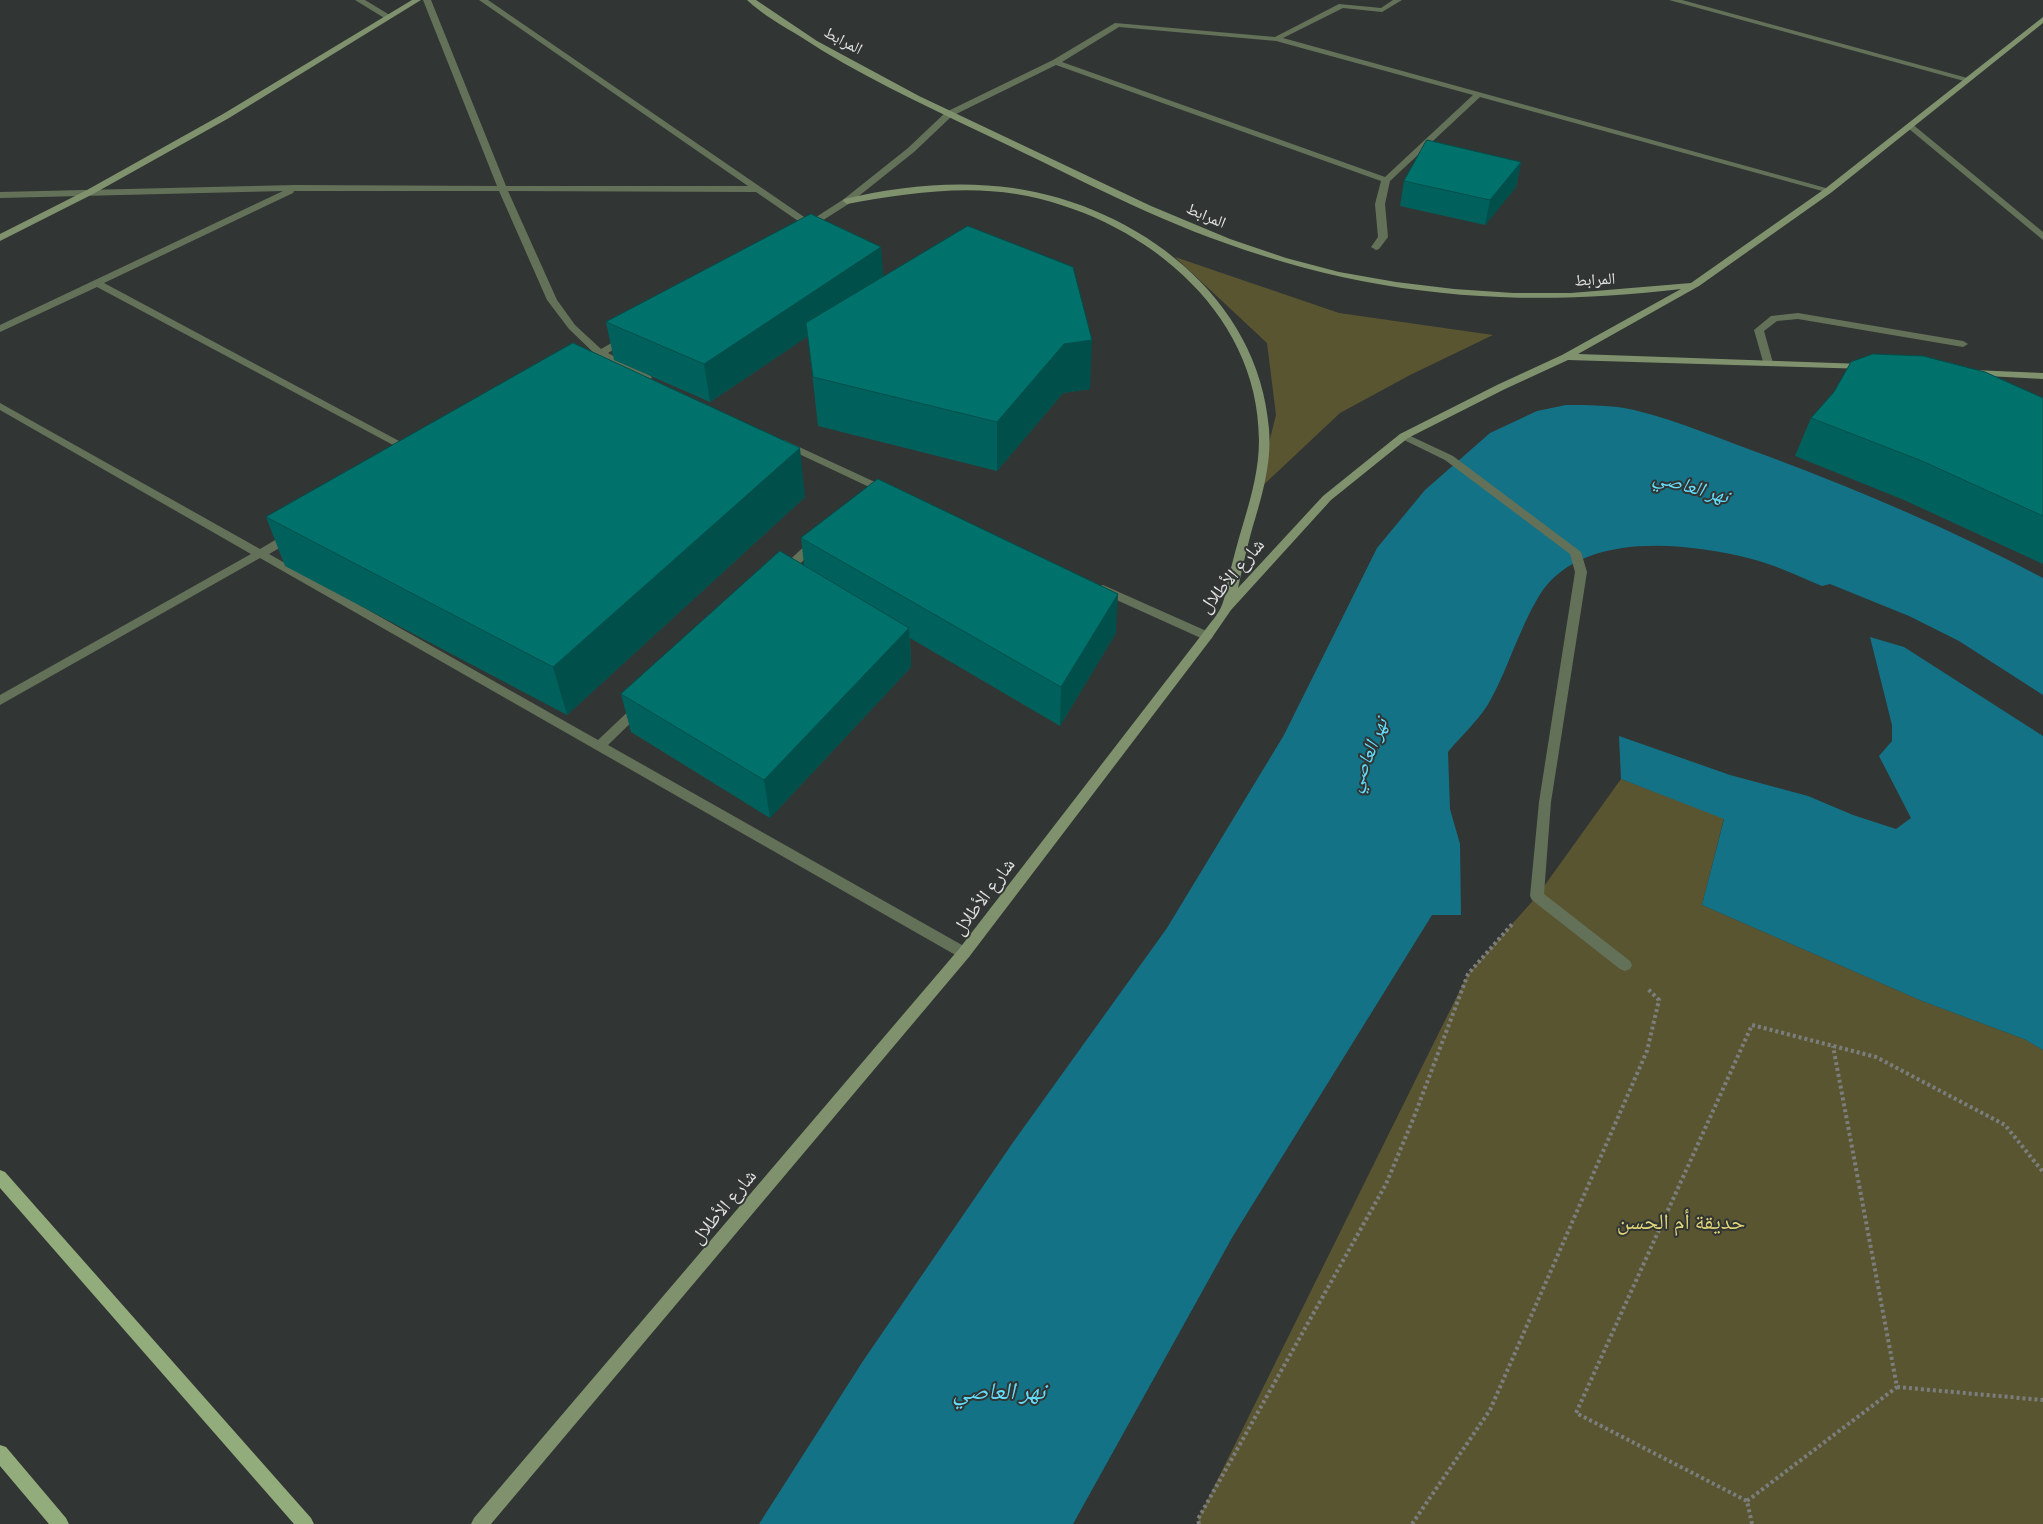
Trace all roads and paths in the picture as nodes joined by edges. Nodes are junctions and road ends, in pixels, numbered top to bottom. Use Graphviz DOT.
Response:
graph roads {
  1 [pos="359,0"];
  2 [pos="416,0"];
  3 [pos="427,0"];
  4 [pos="483,0"];
  5 [pos="751,0"];
  6 [pos="1398,0"];
  7 [pos="1673,0"];
  8 [pos="389,17"];
  9 [pos="2043,19"];
  10 [pos="1276,39"];
  11 [pos="1056,62"];
  12 [pos="1967,79"];
  13 [pos="1479,94"];
  14 [pos="949,114"];
  15 [pos="1911,126"];
  16 [pos="1386,180"];
  17 [pos="295,188"];
  18 [pos="757,189"];
  19 [pos="503,190"];
  20 [pos="1829,190"];
  21 [pos="90,192"];
  22 [pos="0,195"];
  23 [pos="848,201"];
  24 [pos="810,225"];
  25 [pos="794,236"];
  26 [pos="2043,237"];
  27 [pos="0,238"];
  28 [pos="1376,247"];
  29 [pos="97,283"];
  30 [pos="1696,284"];
  31 [pos="0,329"];
  32 [pos="634,333"];
  33 [pos="1963,344"];
  34 [pos="600,353"];
  35 [pos="1566,357"];
  36 [pos="1768,362"];
  37 [pos="574,368"];
  38 [pos="1876,368"];
  39 [pos="1964,372"];
  40 [pos="2043,376"];
  41 [pos="660,384"];
  42 [pos="0,406"];
  43 [pos="1404,436"];
  44 [pos="776,439"];
  45 [pos="421,457"];
  46 [pos="893,494"];
  47 [pos="302,529"];
  48 [pos="824,534"];
  49 [pos="260,554"];
  50 [pos="773,582"];
  51 [pos="1090,583"];
  52 [pos="1227,606"];
  53 [pos="1207,636"];
  54 [pos="649,698"];
  55 [pos="0,701"];
  56 [pos="599,746"];
  57 [pos="1537,896"];
  58 [pos="964,953"];
  59 [pos="1626,965"];
  60 [pos="1833,1046"];
  61 [pos="2043,1172"];
  62 [pos="0,1177"];
  63 [pos="1897,1388"];
  64 [pos="2043,1400"];
  65 [pos="0,1453"];
  66 [pos="1747,1501"];
  67 [pos="60,1524"];
  68 [pos="305,1524"];
  69 [pos="480,1524"];
  70 [pos="1199,1524"];
  71 [pos="1412,1524"];
  72 [pos="1752,1524"];
  1 -- 8 [label="street"];
  2 -- 8 [label="main road"];
  3 -- 19 [label="street"];
  4 -- 18 [label="street"];
  5 -- 14 [label="main road, المرابط"];
  6 -- 10 [label="street"];
  7 -- 12 [label="street"];
  8 -- 21 [label="main road"];
  9 -- 12 [label="main road, شارع الأطلال"];
  10 -- 11 [label="street"];
  10 -- 13 [label="street"];
  11 -- 14 [label="street"];
  11 -- 16 [label="street"];
  12 -- 15 [label="main road, شارع الأطلال"];
  13 -- 16 [label="street"];
  13 -- 20 [label="street"];
  14 -- 23 [label="street"];
  14 -- 30 [label="main road, المرابط"];
  15 -- 20 [label="main road, شارع الأطلال"];
  15 -- 26 [label="street"];
  16 -- 28 [label="street"];
  17 -- 19 [label="street"];
  17 -- 21 [label="street"];
  17 -- 29 [label="street"];
  18 -- 19 [label="street"];
  18 -- 24 [label="street"];
  19 -- 34 [label="street"];
  20 -- 30 [label="main road, شارع الأطلال"];
  21 -- 22 [label="street"];
  21 -- 27 [label="main road"];
  23 -- 24 [label="street"];
  23 -- 52 [label="main road"];
  24 -- 25 [label="street"];
  29 -- 31 [label="street"];
  29 -- 45 [label="street"];
  30 -- 35 [label="main road, شارع الأطلال"];
  32 -- 34 [label="street"];
  33 -- 36 [label="street"];
  34 -- 37 [label="street"];
  34 -- 41 [label="street"];
  35 -- 36 [label="main road"];
  35 -- 43 [label="main road, شارع الأطلال"];
  36 -- 38 [label="main road"];
  39 -- 40 [label="main road"];
  42 -- 49 [label="street"];
  43 -- 52 [label="main road, شارع الأطلال"];
  43 -- 57 [label="street"];
  44 -- 46 [label="street"];
  47 -- 49 [label="street"];
  48 -- 50 [label="street"];
  49 -- 55 [label="street"];
  49 -- 56 [label="street"];
  51 -- 53 [label="street"];
  52 -- 53 [label="main road, شارع الأطلال"];
  53 -- 58 [label="main road, شارع الأطلال"];
  54 -- 56 [label="street"];
  56 -- 58 [label="street"];
  57 -- 59 [label="street"];
  57 -- 70 [label="path"];
  58 -- 69 [label="main road, شارع الأطلال"];
  59 -- 71 [label="path"];
  60 -- 61 [label="path"];
  60 -- 63 [label="path"];
  60 -- 66 [label="path"];
  62 -- 68 [label="main road"];
  63 -- 64 [label="path"];
  63 -- 66 [label="path"];
  65 -- 67 [label="main road"];
  66 -- 72 [label="path"];
}
